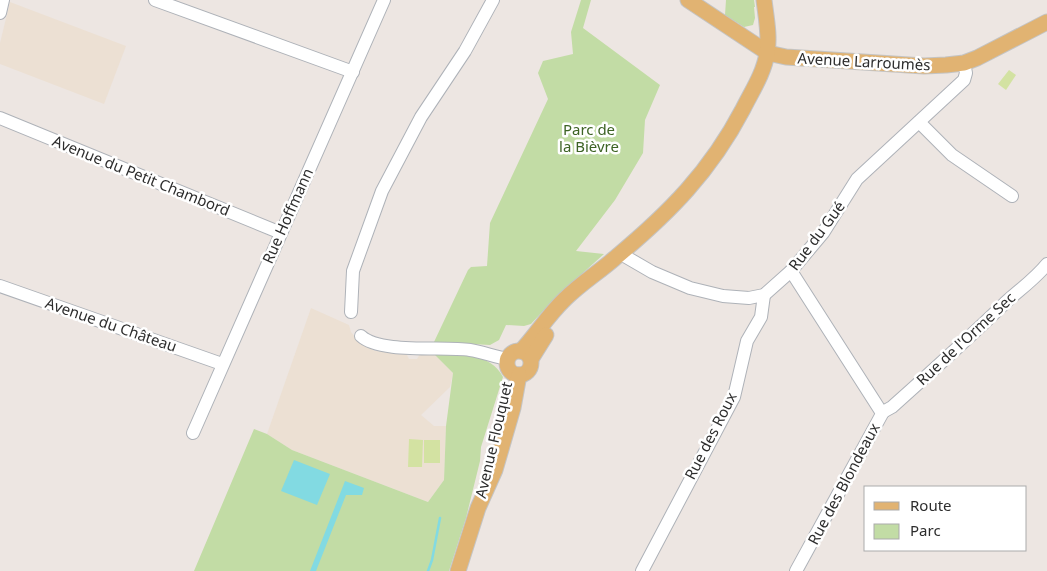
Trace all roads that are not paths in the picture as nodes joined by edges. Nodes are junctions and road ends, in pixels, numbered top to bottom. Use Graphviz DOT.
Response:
graph roads {
  1 [pos="3,0"];
  2 [pos="154,0"];
  3 [pos="384,0"];
  4 [pos="494,0"];
  5 [pos="688,0"];
  6 [pos="764,0"];
  7 [pos="0,13"];
  8 [pos="766,19"];
  9 [pos="1047,22"];
  10 [pos="740,35"];
  11 [pos="768,53"];
  12 [pos="964,63"];
  13 [pos="352,72"];
  14 [pos="0,118"];
  15 [pos="919,122"];
  16 [pos="1012,196"];
  17 [pos="281,233"];
  18 [pos="620,254"];
  19 [pos="1047,264"];
  20 [pos="791,271"];
  21 [pos="0,286"];
  22 [pos="764,296"];
  23 [pos="351,312"];
  24 [pos="362,336"];
  25 [pos="517,363"];
  26 [pos="222,364"];
  27 [pos="883,412"];
  28 [pos="193,433"];
  29 [pos="458,571"];
  30 [pos="642,571"];
  31 [pos="796,571"];
  1 -- 7 [label="street"];
  2 -- 13 [label="street"];
  3 -- 13 [label="street, Rue Hoffmann"];
  4 -- 23 [label="street"];
  5 -- 10 [label="main road, Avenue Larroumès"];
  6 -- 8 [label="main road"];
  8 -- 10 [label="main road"];
  8 -- 11 [label="main road"];
  9 -- 12 [label="main road, Avenue Larroumès"];
  10 -- 11 [label="main road, Avenue Larroumès"];
  11 -- 12 [label="main road, Avenue Larroumès"];
  11 -- 18 [label="main road, Avenue Flouquet"];
  12 -- 15 [label="street, Rue du Gué"];
  13 -- 17 [label="street, Rue Hoffmann"];
  14 -- 17 [label="street, Avenue du Petit Chambord"];
  15 -- 16 [label="street"];
  15 -- 20 [label="street, Rue du Gué"];
  17 -- 26 [label="street, Rue Hoffmann"];
  18 -- 22 [label="street"];
  18 -- 25 [label="main road, Avenue Flouquet"];
  19 -- 27 [label="street, Rue de l'Orme Sec"];
  20 -- 22 [label="street, Rue du Gué"];
  20 -- 27 [label="street, Rue des Blondeaux"];
  21 -- 26 [label="street, Avenue du Château"];
  22 -- 30 [label="street, Rue des Roux"];
  24 -- 25 [label="street"];
  25 -- 29 [label="main road, Avenue Flouquet"];
  26 -- 28 [label="street, Rue Hoffmann"];
  27 -- 31 [label="street, Rue des Blondeaux"];
}
